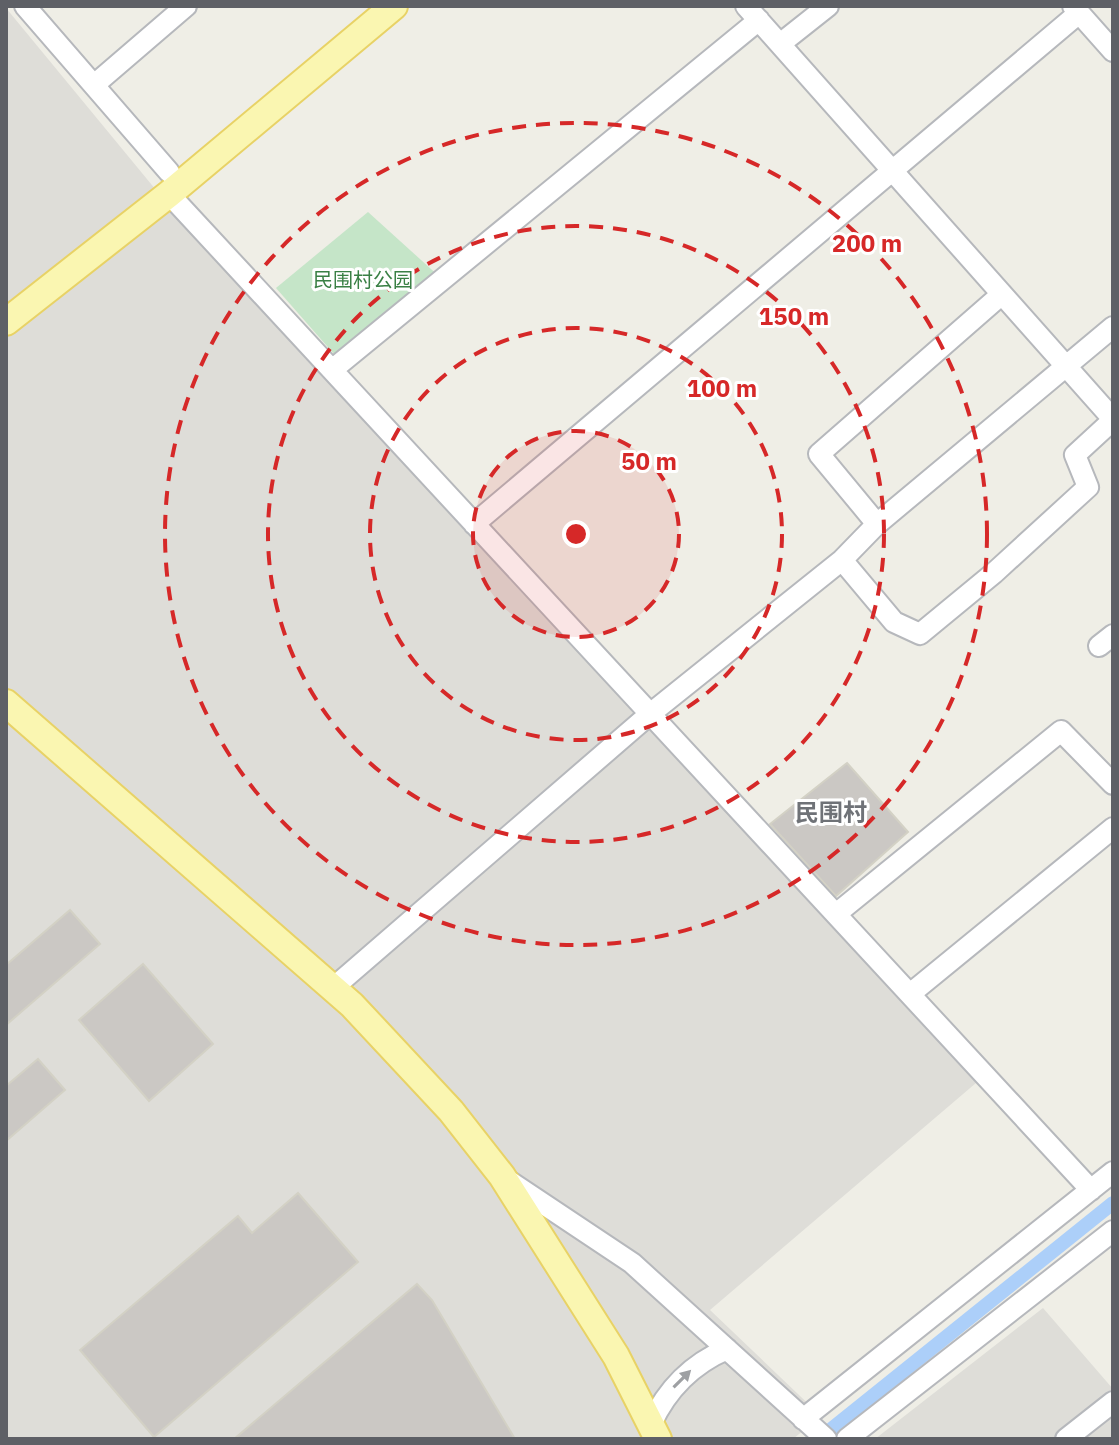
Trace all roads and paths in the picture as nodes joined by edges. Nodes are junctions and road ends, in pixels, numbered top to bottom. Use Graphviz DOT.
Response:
graph roads {
  1 [pos="25,6"];
  2 [pos="186,6"];
  3 [pos="370,6"];
  4 [pos="394,6"];
  5 [pos="828,6"];
  6 [pos="1076,9"];
  7 [pos="753,13"];
  8 [pos="780,44"];
  9 [pos="1113,51"];
  10 [pos="94,85"];
  11 [pos="892,170"];
  12 [pos="169,183"];
  13 [pos="1002,294"];
  14 [pos="6,305"];
  15 [pos="6,322"];
  16 [pos="1113,327"];
  17 [pos="1066,366"];
  18 [pos="332,370"];
  19 [pos="1113,419"];
  20 [pos="474,524"];
  21 [pos="877,524"];
  22 [pos="842,560"];
  23 [pos="6,703"];
  24 [pos="650,714"];
  25 [pos="6,720"];
  26 [pos="1113,784"];
  27 [pos="1113,828"];
  28 [pos="836,914"];
  29 [pos="333,988"];
  30 [pos="910,994"];
  31 [pos="1113,1172"];
  32 [pos="502,1176"];
  33 [pos="1091,1190"];
  34 [pos="1113,1231"];
  35 [pos="727,1349"];
  36 [pos="1113,1402"];
  37 [pos="814,1428"];
  38 [pos="652,1434"];
  39 [pos="847,1439"];
  40 [pos="1066,1439"];
  1 -- 10 [label="street"];
  2 -- 10 [label="street"];
  3 -- 12 [label="main road"];
  4 -- 12 [label="main road"];
  5 -- 8 [label="street"];
  6 -- 9 [label="street"];
  6 -- 11 [label="street"];
  7 -- 8 [label="street"];
  7 -- 18 [label="street"];
  8 -- 11 [label="street"];
  10 -- 12 [label="street"];
  11 -- 13 [label="street"];
  11 -- 20 [label="street"];
  12 -- 14 [label="main road"];
  12 -- 15 [label="main road"];
  12 -- 18 [label="street"];
  13 -- 17 [label="street"];
  13 -- 21 [label="street"];
  16 -- 17 [label="street"];
  17 -- 19 [label="street"];
  17 -- 21 [label="street"];
  18 -- 20 [label="street"];
  19 -- 22 [label="street"];
  20 -- 24 [label="street"];
  21 -- 22 [label="street"];
  22 -- 24 [label="street"];
  23 -- 29 [label="main road"];
  24 -- 28 [label="street"];
  24 -- 29 [label="street"];
  25 -- 38 [label="main road"];
  26 -- 28 [label="street"];
  27 -- 30 [label="street"];
  28 -- 30 [label="street"];
  29 -- 32 [label="main road"];
  30 -- 33 [label="street"];
  31 -- 33 [label="street"];
  32 -- 35 [label="street"];
  32 -- 38 [label="main road"];
  33 -- 37 [label="street"];
  34 -- 39 [label="street"];
  35 -- 37 [label="street"];
  38 -- 35 [label="street, one-way"];
  36 -- 40 [label="street"];
}
